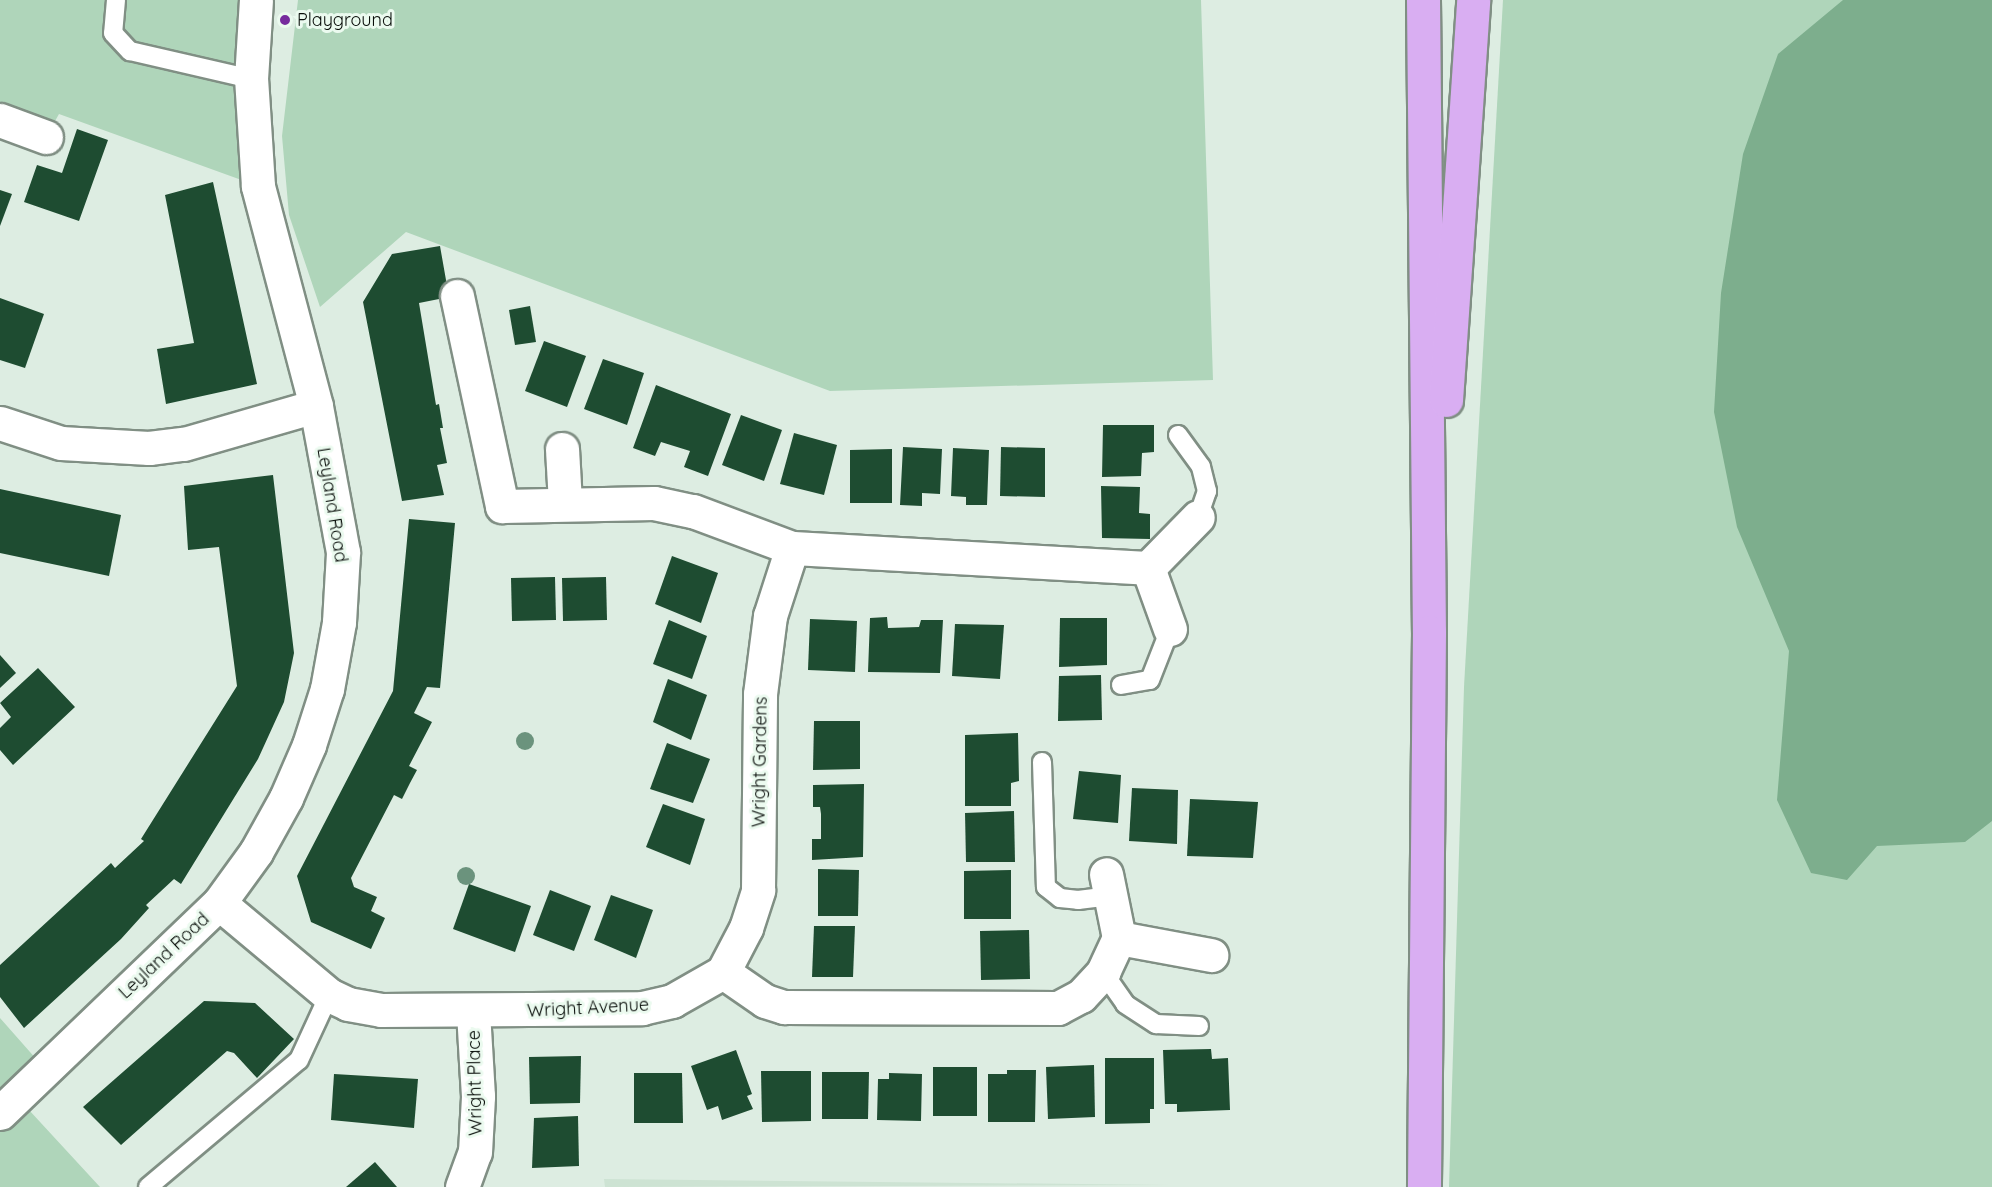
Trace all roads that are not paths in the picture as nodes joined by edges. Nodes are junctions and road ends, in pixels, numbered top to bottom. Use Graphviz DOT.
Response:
graph roads {
  1 [pos="116,0"];
  2 [pos="256,0"];
  3 [pos="1423,0"];
  4 [pos="1473,0"];
  5 [pos="251,79"];
  6 [pos="0,120"];
  7 [pos="46,137"];
  8 [pos="457,296"];
  9 [pos="316,406"];
  10 [pos="0,423"];
  11 [pos="1178,435"];
  12 [pos="562,449"];
  13 [pos="565,503"];
  14 [pos="1198,517"];
  15 [pos="792,548"];
  16 [pos="1148,568"];
  17 [pos="1170,629"];
  18 [pos="1429,632"];
  19 [pos="1121,685"];
  20 [pos="1042,762"];
  21 [pos="1108,885"];
  22 [pos="219,903"];
  23 [pos="1119,938"];
  24 [pos="1211,955"];
  25 [pos="723,972"];
  26 [pos="1103,972"];
  27 [pos="329,994"];
  28 [pos="473,1012"];
  29 [pos="1199,1026"];
  30 [pos="0,1113"];
  31 [pos="148,1187"];
  32 [pos="462,1187"];
  33 [pos="1424,1187"];
  1 -- 5 [label="lane"];
  2 -- 5 [label="street, Leyland Road"];
  3 -- 18 [label="main road"];
  4 -- 18 [label="main road"];
  5 -- 9 [label="street, Leyland Road"];
  6 -- 7 [label="street"];
  8 -- 13 [label="street"];
  9 -- 10 [label="street"];
  9 -- 22 [label="street, Leyland Road"];
  11 -- 14 [label="lane"];
  12 -- 13 [label="street"];
  13 -- 15 [label="street"];
  14 -- 16 [label="street"];
  15 -- 16 [label="street"];
  15 -- 25 [label="street, Wright Gardens"];
  16 -- 17 [label="street"];
  17 -- 19 [label="lane"];
  18 -- 33 [label="main road"];
  20 -- 21 [label="lane"];
  21 -- 23 [label="street"];
  22 -- 27 [label="street, Wright Avenue"];
  22 -- 30 [label="street, Leyland Road"];
  23 -- 24 [label="street"];
  23 -- 26 [label="street"];
  25 -- 26 [label="street"];
  25 -- 28 [label="street, Wright Avenue"];
  26 -- 29 [label="lane"];
  27 -- 28 [label="street, Wright Avenue"];
  27 -- 31 [label="lane"];
  28 -- 32 [label="street, Wright Place"];
}
